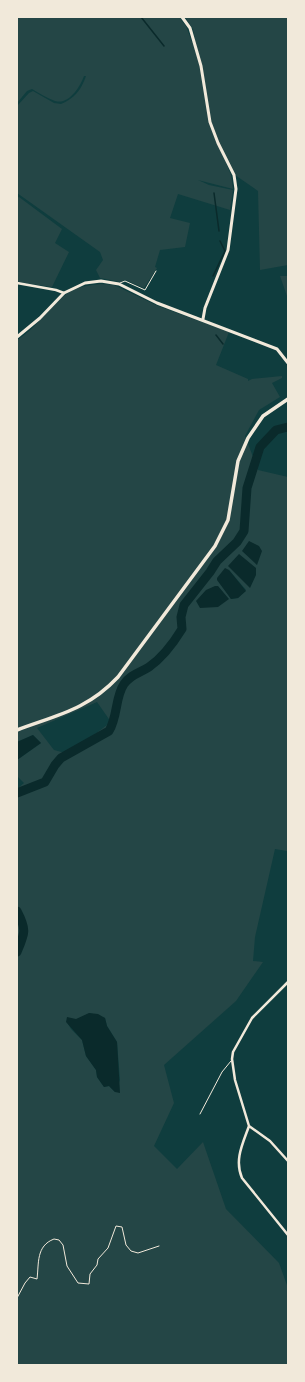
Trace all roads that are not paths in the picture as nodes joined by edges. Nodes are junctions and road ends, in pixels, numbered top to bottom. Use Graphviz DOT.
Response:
graph roads {
  1 [pos="182,17"];
  2 [pos="156,270"];
  3 [pos="17,283"];
  4 [pos="119,284"];
  5 [pos="64,293"];
  6 [pos="203,319"];
  7 [pos="17,337"];
  8 [pos="288,363"];
  9 [pos="288,399"];
  10 [pos="17,730"];
  11 [pos="288,982"];
  12 [pos="232,1059"];
  13 [pos="200,1114"];
  14 [pos="249,1126"];
  15 [pos="288,1161"];
  16 [pos="288,1235"];
  1 -- 6 [label="street"];
  2 -- 4 [label="lane"];
  3 -- 5 [label="street"];
  4 -- 5 [label="street"];
  4 -- 6 [label="street"];
  5 -- 7 [label="street"];
  6 -- 8 [label="street"];
  9 -- 10 [label="main road"];
  11 -- 12 [label="street"];
  12 -- 13 [label="lane"];
  12 -- 14 [label="street"];
  14 -- 15 [label="street"];
  14 -- 16 [label="street"];
}
